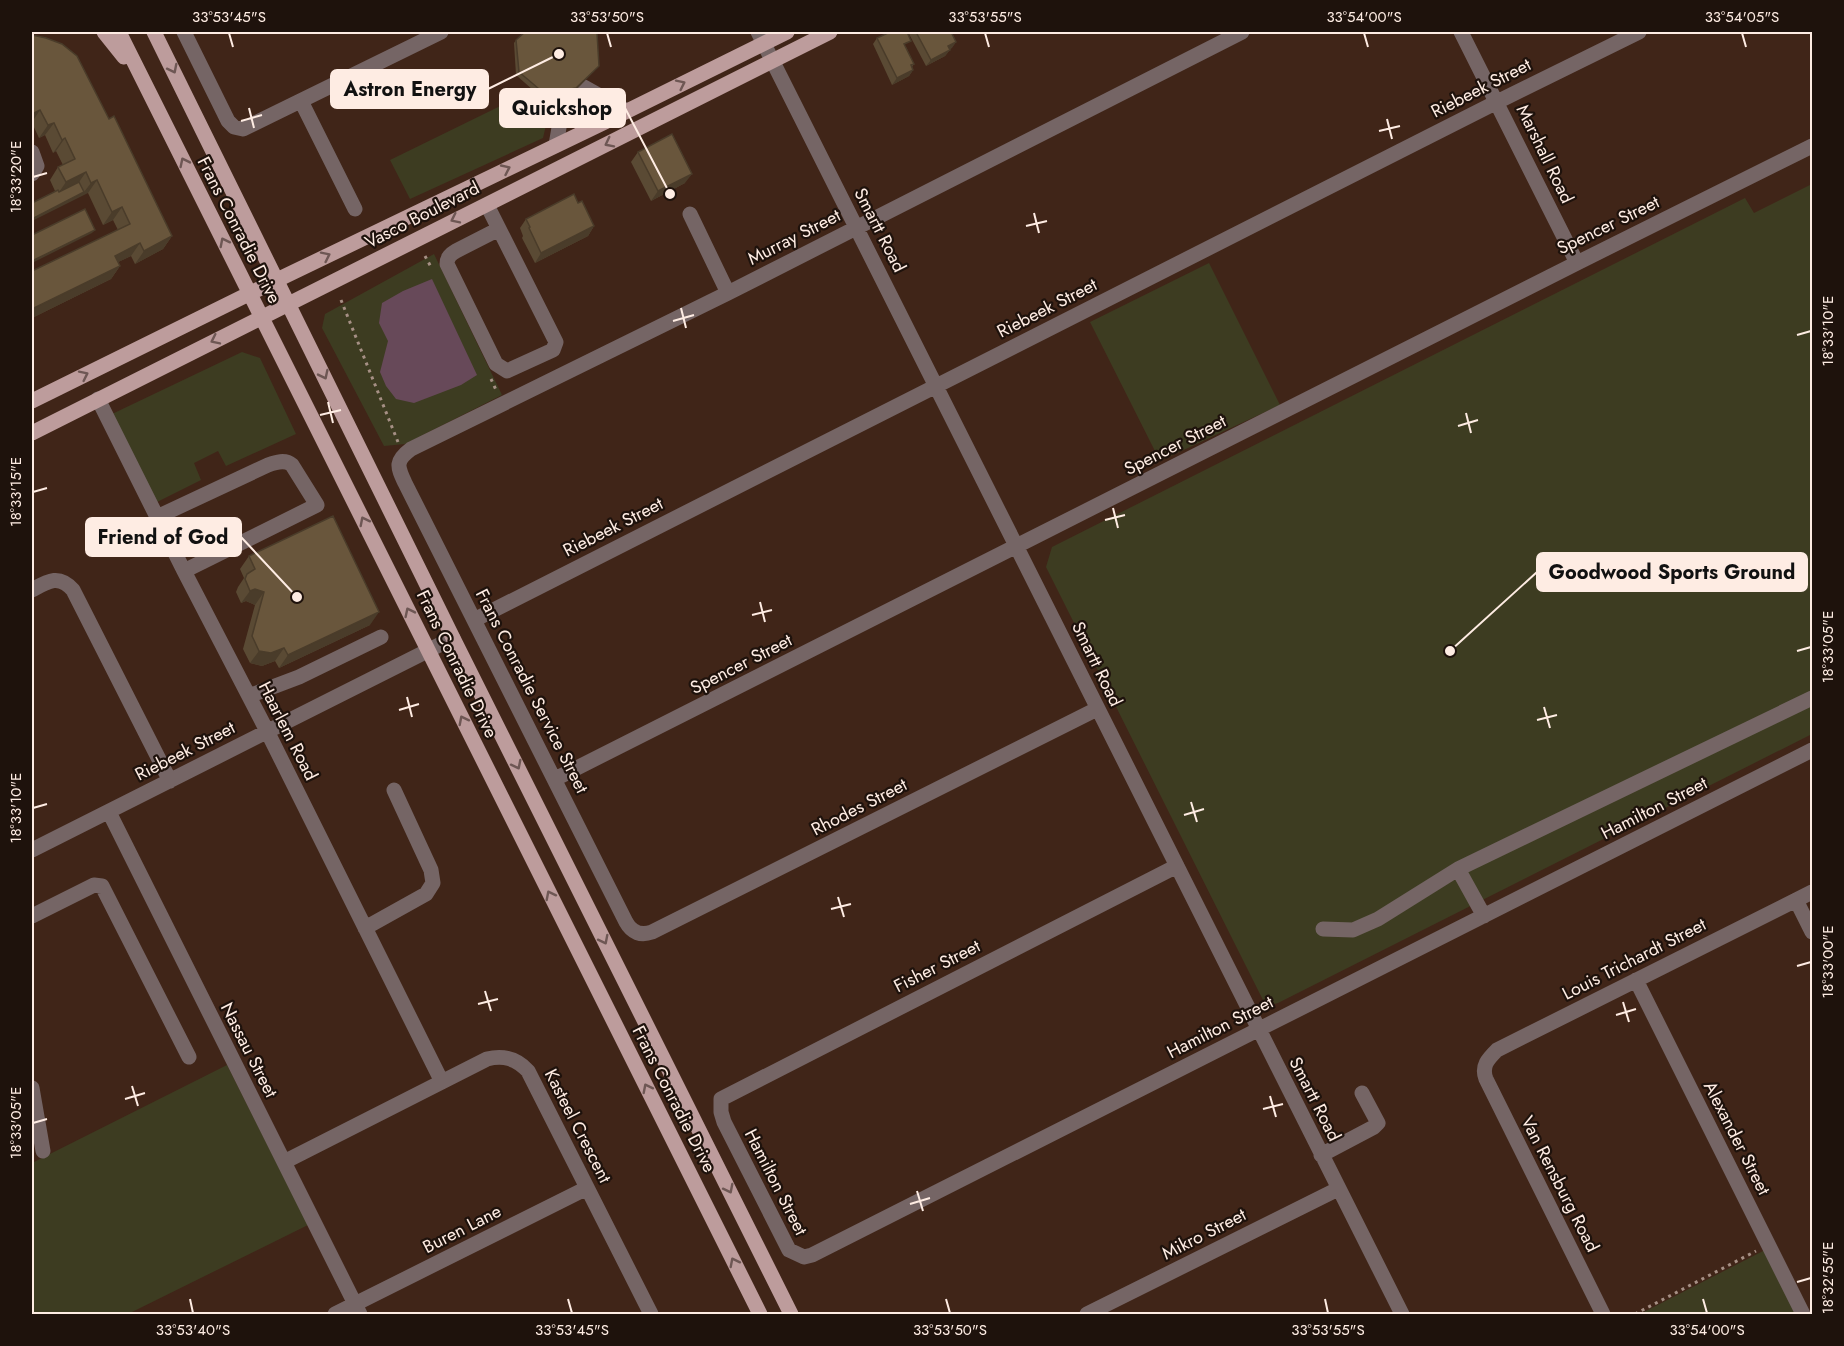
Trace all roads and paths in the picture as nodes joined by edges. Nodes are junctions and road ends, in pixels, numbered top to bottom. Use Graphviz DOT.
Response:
graph roads {
  1 [pos="104,32"];
  2 [pos="119,32"];
  3 [pos="154,32"];
  4 [pos="184,32"];
  5 [pos="441,32"];
  6 [pos="787,32"];
  7 [pos="830,32"];
  8 [pos="1242,32"];
  9 [pos="1461,32"];
  10 [pos="1639,32"];
  11 [pos="760,37"];
  12 [pos="772,61"];
  13 [pos="146,86"];
  14 [pos="301,101"];
  15 [pos="1497,102"];
  16 [pos="627,111"];
  17 [pos="556,145"];
  18 [pos="1812,146"];
  19 [pos="32,152"];
  20 [pos="32,174"];
  21 [pos="487,205"];
  22 [pos="355,208"];
  23 [pos="690,214"];
  24 [pos="857,226"];
  25 [pos="499,229"];
  26 [pos="1576,263"];
  27 [pos="277,280"];
  28 [pos="250,293"];
  29 [pos="728,293"];
  30 [pos="341,300"];
  31 [pos="289,305"];
  32 [pos="262,318"];
  33 [pos="935,386"];
  34 [pos="98,399"];
  35 [pos="32,401"];
  36 [pos="32,433"];
  37 [pos="401,459"];
  38 [pos="157,517"];
  39 [pos="1017,547"];
  40 [pos="184,571"];
  41 [pos="32,590"];
  42 [pos="474,620"];
  43 [pos="381,637"];
  44 [pos="453,638"];
  45 [pos="428,651"];
  46 [pos="249,696"];
  47 [pos="1812,698"];
  48 [pos="1097,709"];
  49 [pos="267,731"];
  50 [pos="1812,750"];
  51 [pos="555,779"];
  52 [pos="170,782"];
  53 [pos="394,790"];
  54 [pos="109,812"];
  55 [pos="32,850"];
  56 [pos="1177,866"];
  57 [pos="1458,869"];
  58 [pos="1812,892"];
  59 [pos="1796,900"];
  60 [pos="32,916"];
  61 [pos="1484,916"];
  62 [pos="365,928"];
  63 [pos="1323,929"];
  64 [pos="1812,932"];
  65 [pos="637,933"];
  66 [pos="1636,980"];
  67 [pos="1259,1030"];
  68 [pos="189,1057"];
  69 [pos="1483,1071"];
  70 [pos="442,1082"];
  71 [pos="32,1088"];
  72 [pos="1362,1094"];
  73 [pos="720,1105"];
  74 [pos="44,1151"];
  75 [pos="1321,1155"];
  76 [pos="284,1162"];
  77 [pos="587,1188"];
  78 [pos="1338,1189"];
  79 [pos="1769,1245"];
  80 [pos="358,1310"];
  81 [pos="335,1314"];
  82 [pos="651,1314"];
  83 [pos="760,1314"];
  84 [pos="791,1314"];
  85 [pos="1087,1314"];
  86 [pos="1402,1314"];
  87 [pos="1603,1314"];
  88 [pos="1635,1314"];
  89 [pos="1803,1314"];
  1 -- 13 [label="main road"];
  2 -- 13 [label="main road, Frans Conradie Drive"];
  3 -- 27 [label="main road, Frans Conradie Drive, one-way"];
  4 -- 14 [label="street"];
  5 -- 14 [label="street"];
  6 -- 11 [label="main road, Vasco Boulevard"];
  7 -- 12 [label="main road, Vasco Boulevard"];
  8 -- 24 [label="street, Murray Street"];
  9 -- 15 [label="street, Marshall Road"];
  10 -- 15 [label="street, Riebeek Street"];
  11 -- 12 [label="street, Smartt Road"];
  16 -- 11 [label="main road, Vasco Boulevard, one-way"];
  12 -- 21 [label="main road, Vasco Boulevard, one-way"];
  12 -- 24 [label="street, Smartt Road"];
  28 -- 13 [label="main road, Frans Conradie Drive, one-way"];
  14 -- 22 [label="street"];
  15 -- 26 [label="street, Marshall Road"];
  15 -- 33 [label="street, Riebeek Street"];
  16 -- 17 [label="main road, Vasco Boulevard"];
  16 -- 17 [label="street"];
  27 -- 17 [label="main road, Vasco Boulevard, one-way"];
  18 -- 26 [label="street, Spencer Street"];
  19 -- 20 [label="street"];
  21 -- 25 [label="street"];
  21 -- 31 [label="main road, Vasco Boulevard, one-way"];
  23 -- 29 [label="street"];
  24 -- 29 [label="street, Murray Street"];
  24 -- 33 [label="street, Smartt Road"];
  25 -- 25 [label="street"];
  26 -- 39 [label="street, Spencer Street"];
  27 -- 28 [label="main road, Vasco Boulevard"];
  27 -- 31 [label="main road, Frans Conradie Drive"];
  28 -- 32 [label="main road, Frans Conradie Drive"];
  35 -- 28 [label="main road, Vasco Boulevard, one-way"];
  29 -- 37 [label="street, Murray Street"];
  30 -- 37 [label="path"];
  31 -- 32 [label="main road, Vasco Boulevard"];
  31 -- 44 [label="main road, Frans Conradie Drive, one-way"];
  32 -- 34 [label="main road, Vasco Boulevard, one-way"];
  45 -- 32 [label="main road, Frans Conradie Drive, one-way"];
  33 -- 39 [label="street, Smartt Road"];
  33 -- 42 [label="street, Riebeek Street"];
  34 -- 36 [label="main road, Vasco Boulevard"];
  34 -- 38 [label="street, Haarlem Road"];
  37 -- 42 [label="street, Frans Conradie Service Street"];
  38 -- 40 [label="street, Haarlem Road"];
  38 -- 40 [label="street"];
  39 -- 48 [label="street, Smartt Road"];
  39 -- 51 [label="street, Spencer Street"];
  40 -- 46 [label="street, Haarlem Road"];
  41 -- 52 [label="street"];
  42 -- 51 [label="street, Frans Conradie Service Street"];
  43 -- 46 [label="street"];
  44 -- 45 [label="street, Riebeek Street"];
  44 -- 84 [label="main road, Frans Conradie Drive, one-way"];
  45 -- 49 [label="street, Riebeek Street"];
  83 -- 45 [label="main road, Frans Conradie Drive, one-way"];
  46 -- 49 [label="street, Haarlem Road"];
  47 -- 57 [label="street"];
  48 -- 56 [label="street, Smartt Road"];
  48 -- 65 [label="street, Rhodes Street"];
  49 -- 52 [label="street, Riebeek Street"];
  49 -- 62 [label="street, Haarlem Road"];
  50 -- 61 [label="street, Hamilton Street"];
  51 -- 65 [label="street, Frans Conradie Service Street"];
  52 -- 54 [label="street, Riebeek Street"];
  53 -- 62 [label="street"];
  54 -- 55 [label="street, Riebeek Street"];
  54 -- 76 [label="street, Nassau Street"];
  56 -- 67 [label="street, Smartt Road"];
  56 -- 73 [label="street, Fisher Street"];
  57 -- 61 [label="street"];
  57 -- 63 [label="street"];
  58 -- 59 [label="street, Louis Trichardt Street"];
  59 -- 64 [label="street"];
  59 -- 66 [label="street, Louis Trichardt Street"];
  60 -- 68 [label="street"];
  61 -- 67 [label="street, Hamilton Street"];
  62 -- 70 [label="street, Haarlem Road"];
  66 -- 69 [label="street, Louis Trichardt Street"];
  66 -- 79 [label="street, Alexander Street"];
  67 -- 73 [label="street, Hamilton Street"];
  67 -- 75 [label="street, Smartt Road"];
  69 -- 87 [label="street, Van Rensburg Road"];
  70 -- 76 [label="street, Kasteel Crescent"];
  70 -- 77 [label="street, Kasteel Crescent"];
  71 -- 74 [label="street"];
  72 -- 75 [label="street"];
  75 -- 78 [label="street, Smartt Road"];
  76 -- 80 [label="street, Nassau Street"];
  77 -- 80 [label="street, Buren Lane"];
  77 -- 82 [label="street, Kasteel Crescent"];
  78 -- 85 [label="street, Mikro Street"];
  78 -- 86 [label="street, Smartt Road"];
  79 -- 88 [label="path"];
  79 -- 89 [label="street, Alexander Street"];
  80 -- 81 [label="street"];
}
